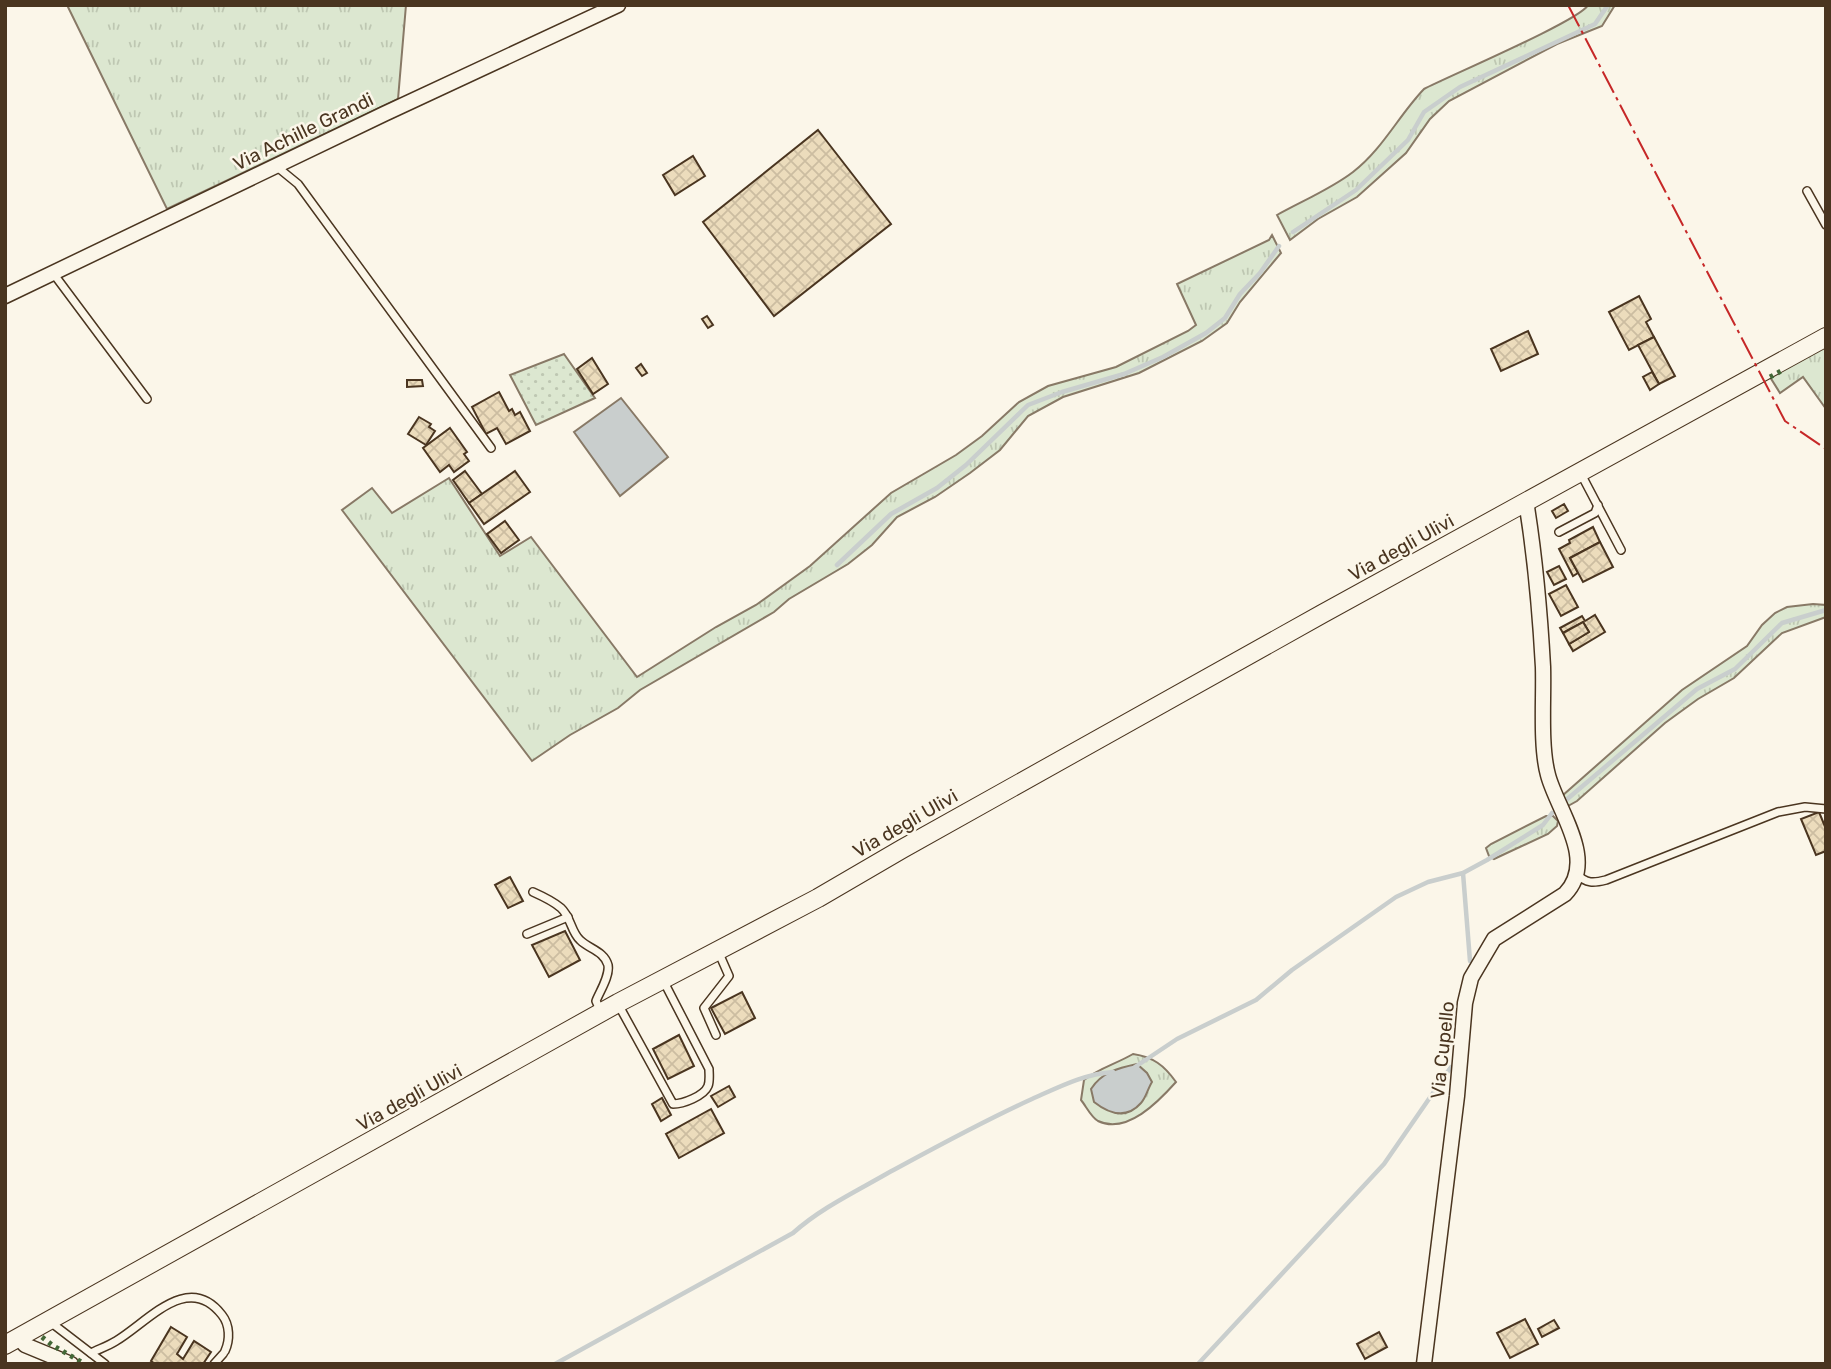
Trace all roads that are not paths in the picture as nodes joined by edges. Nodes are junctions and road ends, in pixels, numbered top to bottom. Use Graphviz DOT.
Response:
graph roads {
  1 [pos="618,5"];
  2 [pos="275,166"];
  3 [pos="1807,191"];
  4 [pos="1826,225"];
  5 [pos="53,273"];
  6 [pos="5,296"];
  7 [pos="1826,337"];
  8 [pos="147,399"];
  9 [pos="491,448"];
  10 [pos="1580,472"];
  11 [pos="1526,501"];
  12 [pos="1598,505"];
  13 [pos="1559,532"];
  14 [pos="1620,550"];
  15 [pos="1826,809"];
  16 [pos="1577,874"];
  17 [pos="533,892"];
  18 [pos="568,917"];
  19 [pos="527,933"];
  20 [pos="717,951"];
  21 [pos="663,979"];
  22 [pos="618,1003"];
  23 [pos="601,1012"];
  24 [pos="716,1035"];
  25 [pos="49,1321"];
  26 [pos="12,1341"];
  27 [pos="91,1353"];
  28 [pos="71,1364"];
  29 [pos="105,1364"];
  30 [pos="214,1364"];
  31 [pos="1424,1364"];
  1 -- 2 [label="street, Via Achille Grandi"];
  2 -- 5 [label="street, Via Achille Grandi"];
  2 -- 9 [label="lane"];
  3 -- 4 [label="lane"];
  5 -- 6 [label="street, Via Achille Grandi"];
  5 -- 8 [label="lane"];
  7 -- 10 [label="street, Via degli Ulivi"];
  10 -- 11 [label="street, Via degli Ulivi"];
  10 -- 12 [label="lane"];
  11 -- 16 [label="street"];
  11 -- 20 [label="street, Via degli Ulivi"];
  12 -- 13 [label="lane"];
  12 -- 14 [label="lane"];
  15 -- 16 [label="lane"];
  16 -- 31 [label="street, Via Cupello"];
  17 -- 18 [label="lane"];
  18 -- 19 [label="lane"];
  18 -- 23 [label="lane"];
  20 -- 21 [label="street, Via degli Ulivi"];
  20 -- 24 [label="lane"];
  21 -- 22 [label="street, Via degli Ulivi"];
  21 -- 22 [label="lane"];
  22 -- 23 [label="street, Via degli Ulivi"];
  23 -- 25 [label="street, Via degli Ulivi"];
  25 -- 26 [label="street, Via degli Ulivi"];
  25 -- 27 [label="lane"];
  26 -- 28 [label="street"];
  27 -- 29 [label="lane"];
  27 -- 30 [label="lane"];
}
